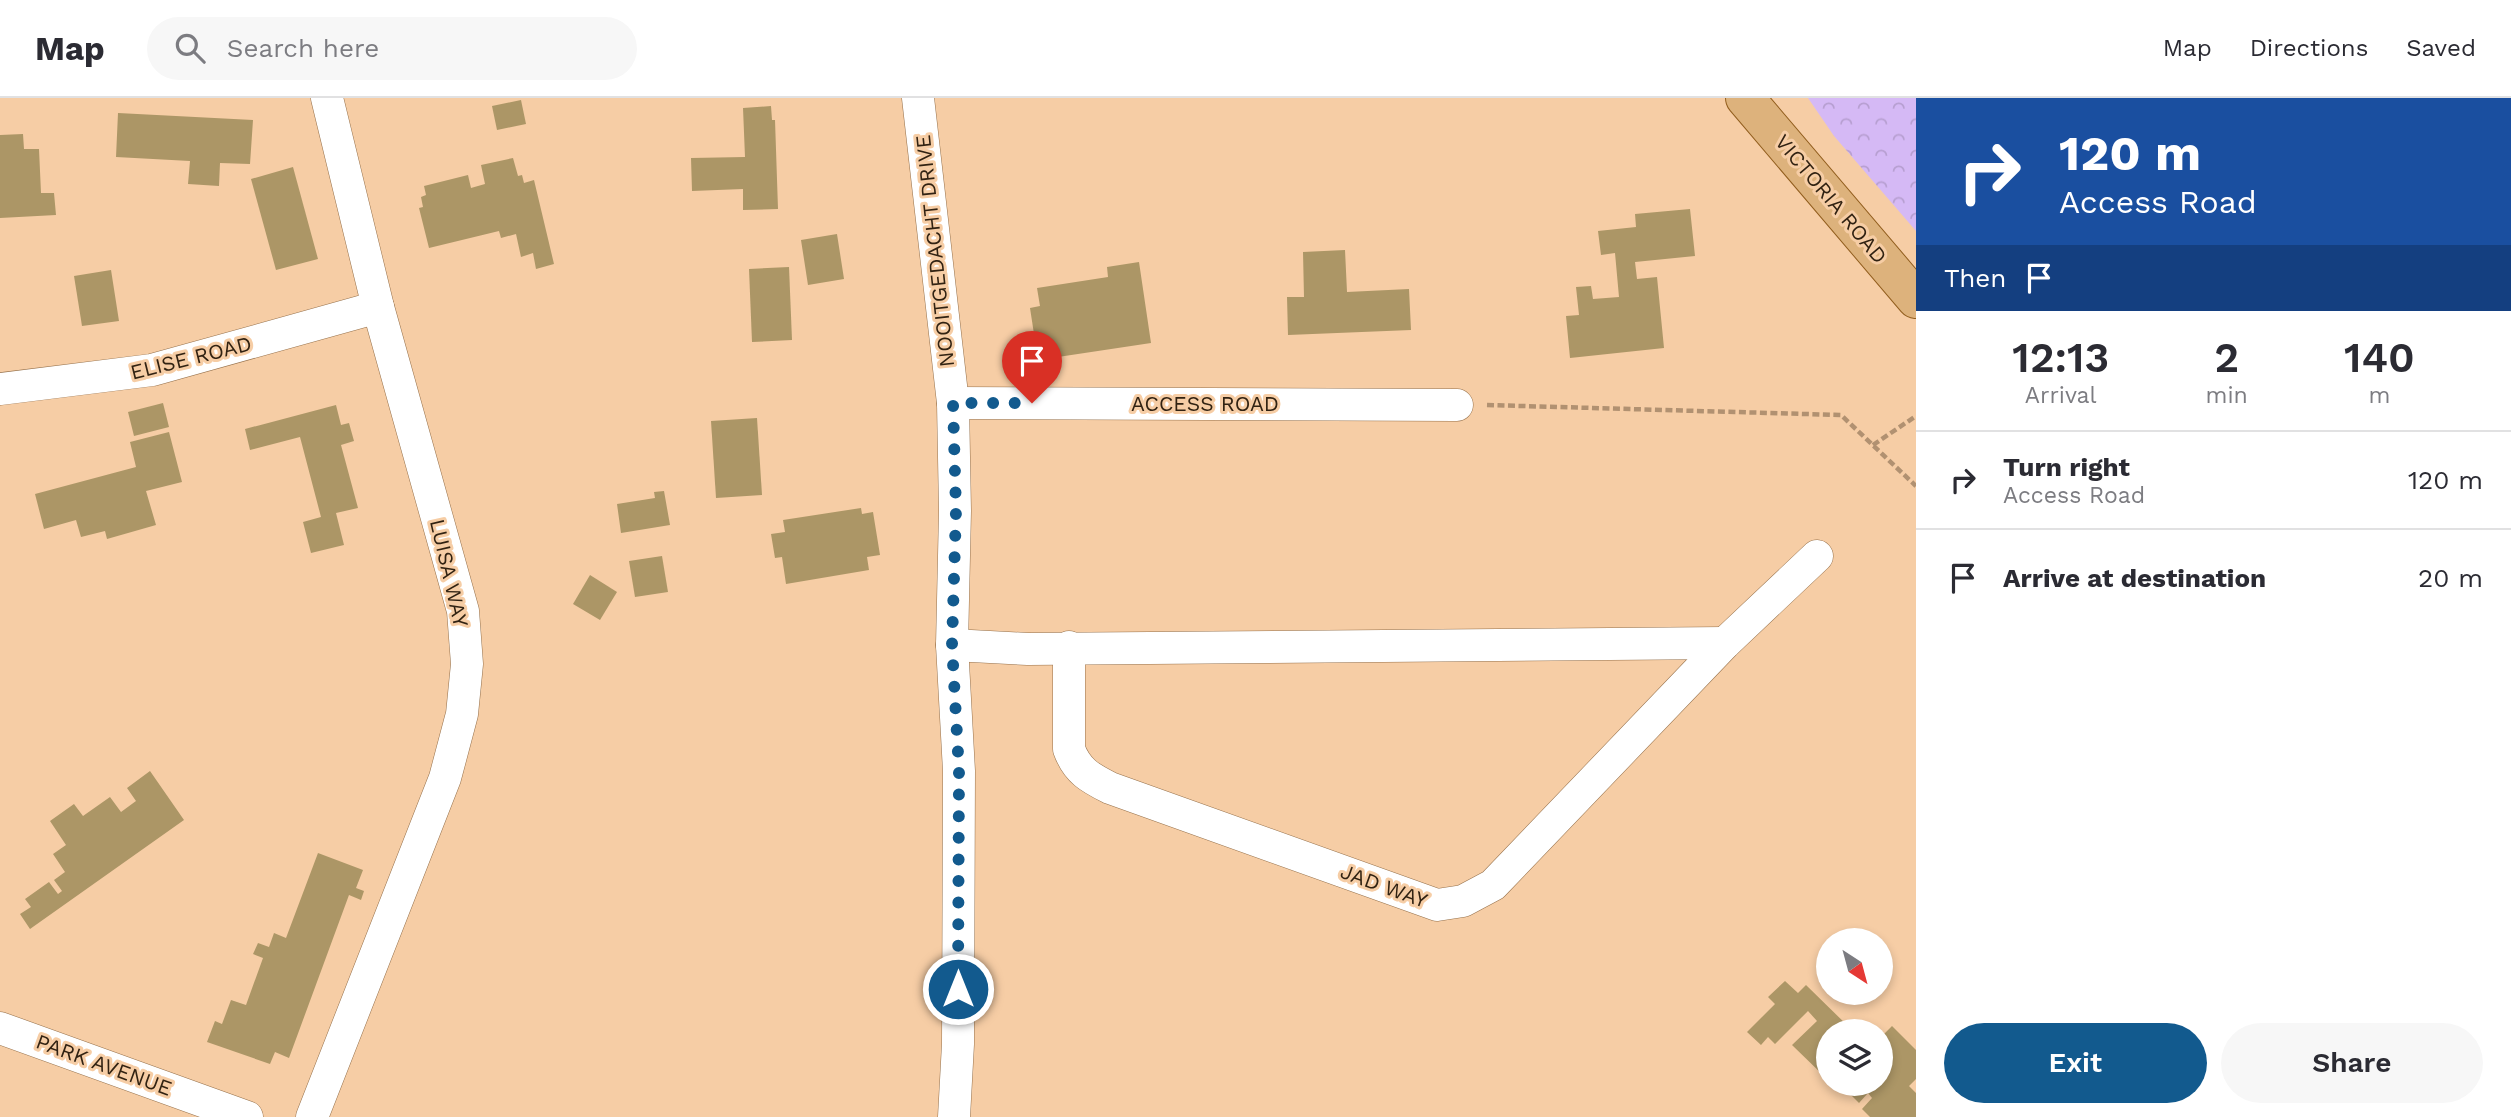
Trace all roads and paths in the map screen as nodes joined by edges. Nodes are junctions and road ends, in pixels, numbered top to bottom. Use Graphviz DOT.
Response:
graph roads {
  1 [pos="327,98"];
  2 [pos="918,98"];
  3 [pos="1745,98"];
  4 [pos="1916,299"];
  5 [pos="378,307"];
  6 [pos="0,389"];
  7 [pos="953,403"];
  8 [pos="1457,405"];
  9 [pos="1916,416"];
  10 [pos="1873,445"];
  11 [pos="1916,486"];
  12 [pos="1817,556"];
  13 [pos="1725,643"];
  14 [pos="952,645"];
  15 [pos="1069,647"];
  16 [pos="0,1028"];
  17 [pos="247,1117"];
  18 [pos="312,1117"];
  19 [pos="954,1117"];
  1 -- 5 [label="street, LUISA WAY"];
  2 -- 7 [label="street, NOOITGEDACHT DRIVE"];
  3 -- 4 [label="main road, VICTORIA ROAD"];
  5 -- 6 [label="street, ELISE ROAD"];
  5 -- 18 [label="street, LUISA WAY"];
  7 -- 8 [label="street, ACCESS ROAD"];
  7 -- 14 [label="street, NOOITGEDACHT DRIVE"];
  8 -- 10 [label="path"];
  9 -- 10 [label="path"];
  10 -- 11 [label="path"];
  12 -- 13 [label="street, JAD WAY"];
  13 -- 15 [label="street"];
  13 -- 15 [label="street, JAD WAY"];
  14 -- 15 [label="street"];
  14 -- 19 [label="street, NOOITGEDACHT DRIVE"];
  16 -- 17 [label="street, PARK AVENUE"];
}
